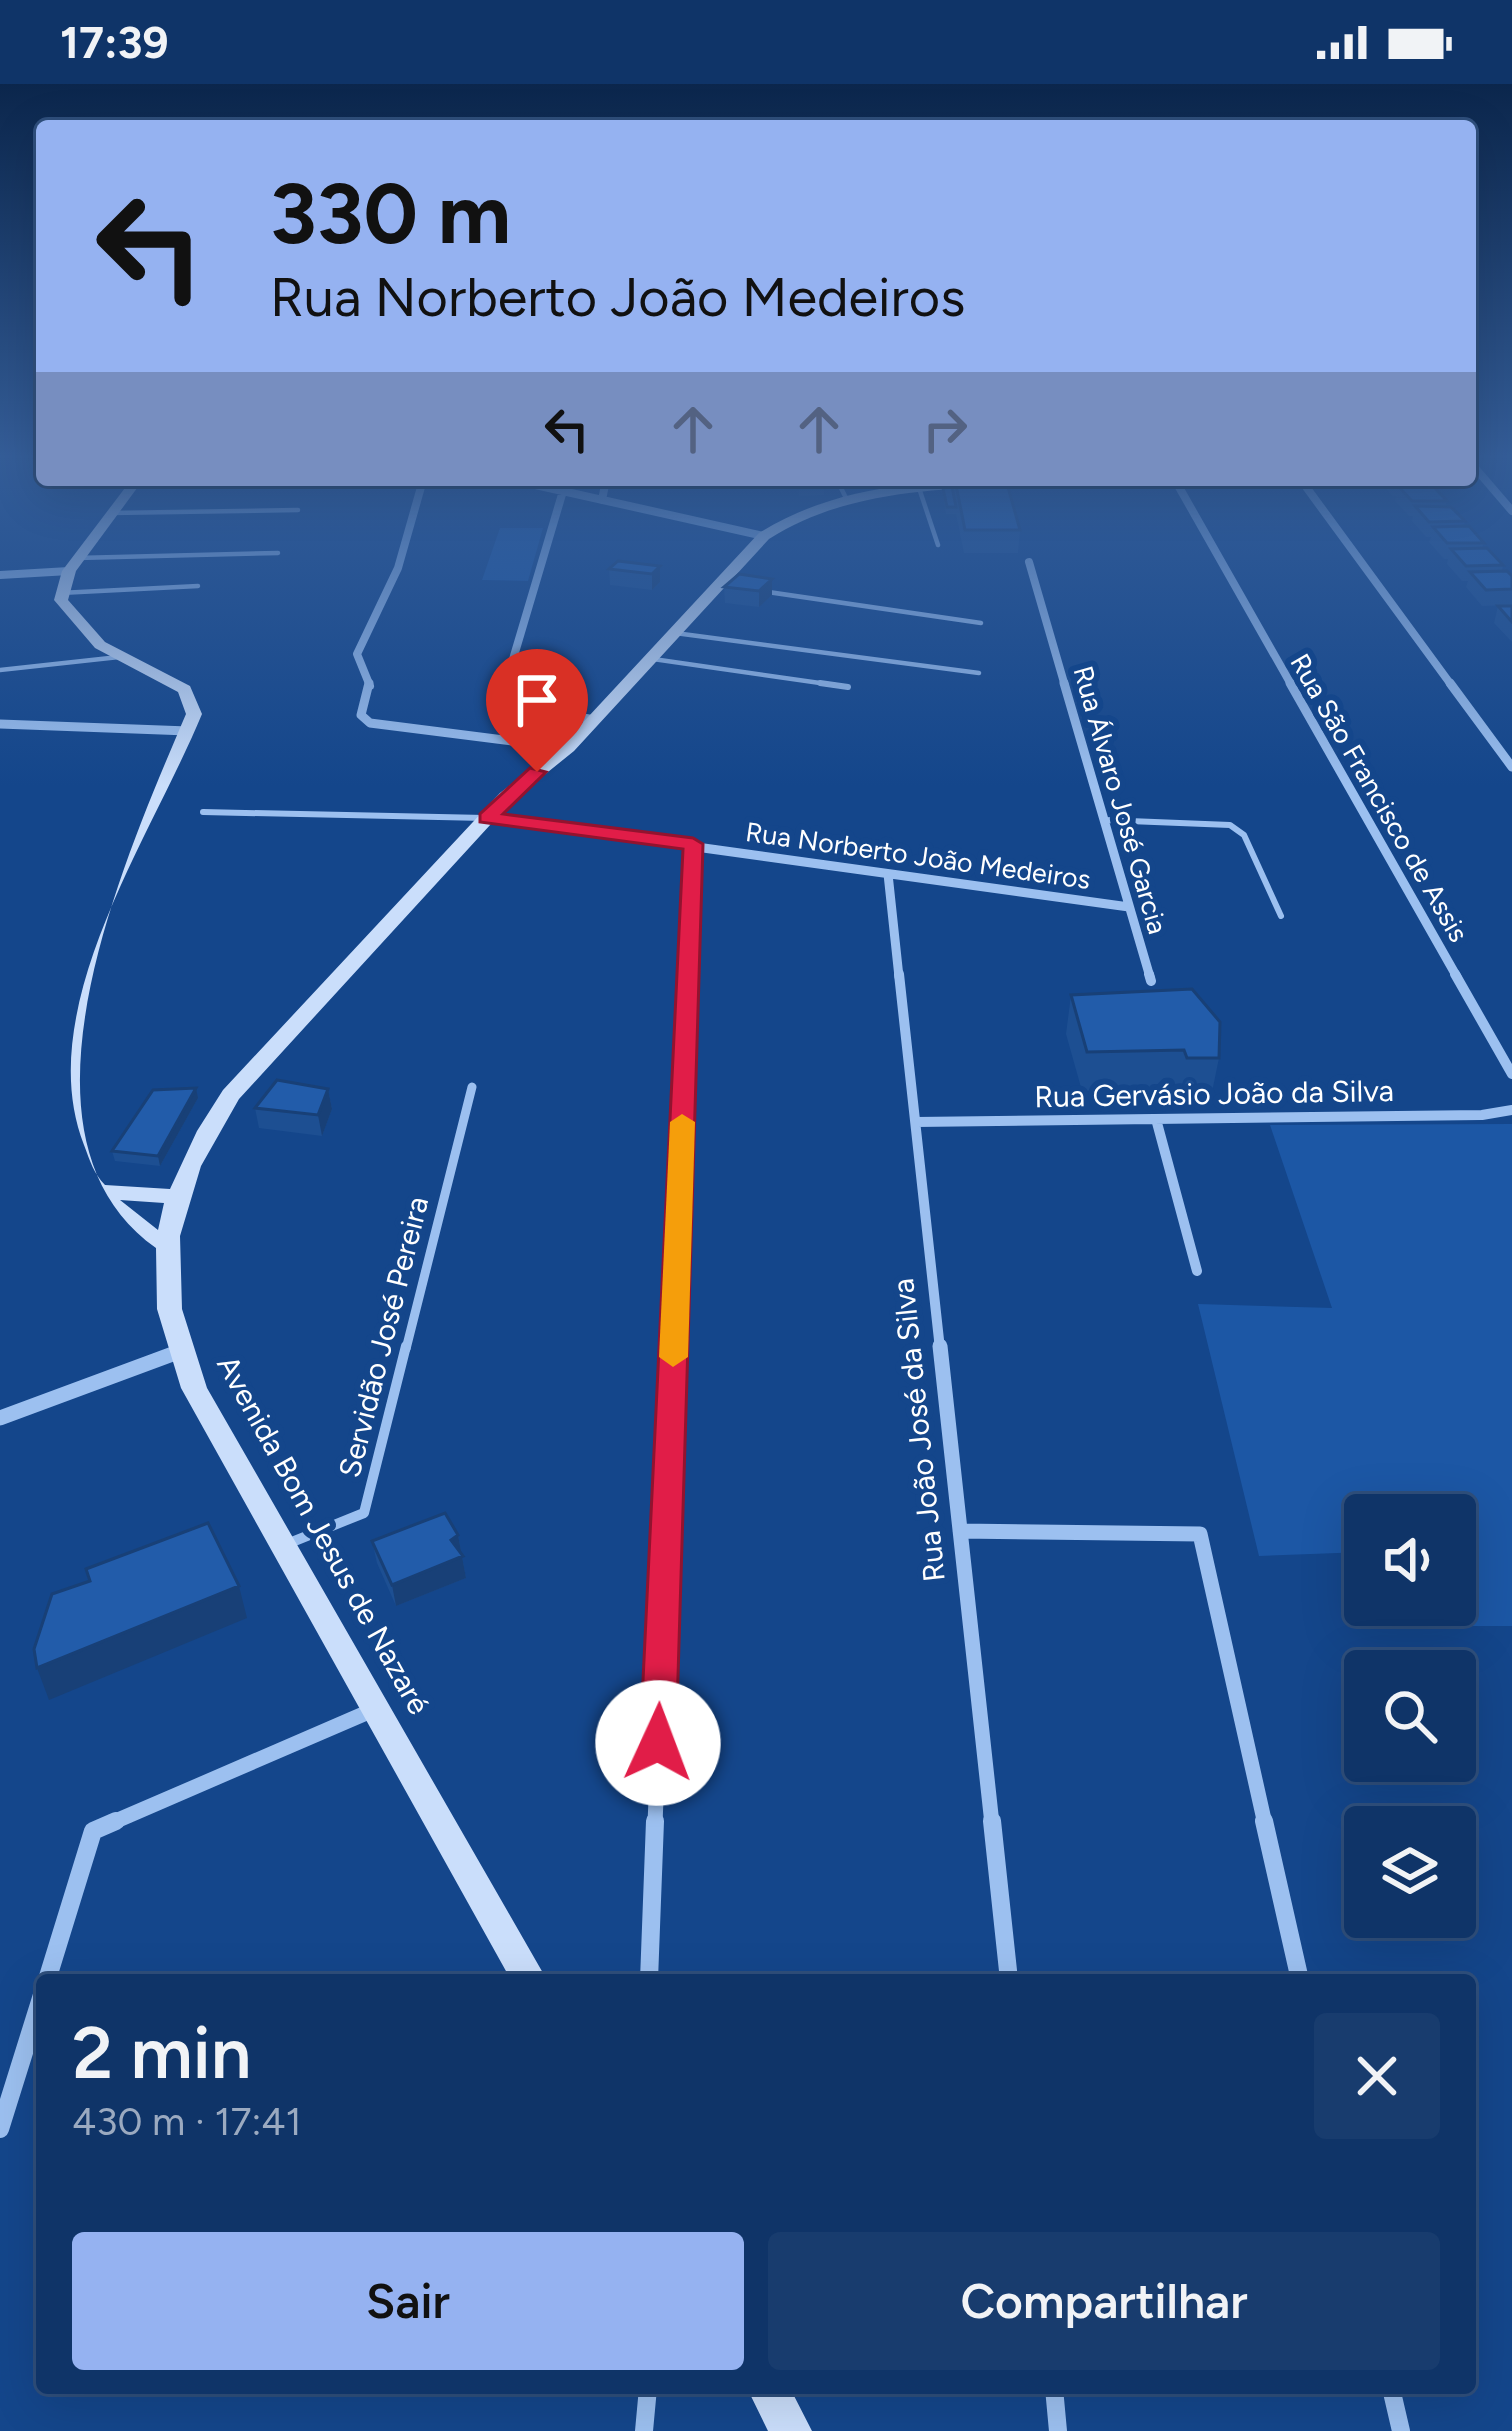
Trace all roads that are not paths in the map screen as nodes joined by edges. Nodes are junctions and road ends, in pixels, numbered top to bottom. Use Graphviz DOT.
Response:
graph roads {
  1 [pos="56,567"];
  2 [pos="72,567"];
  3 [pos="398,567"];
  4 [pos="541,567"];
  5 [pos="737,567"];
  6 [pos="1030,567"];
  7 [pos="1224,567"];
  8 [pos="1365,567"];
  9 [pos="0,575"];
  10 [pos="720,585"];
  11 [pos="198,586"];
  12 [pos="60,593"];
  13 [pos="981,622"];
  14 [pos="675,633"];
  15 [pos="119,657"];
  16 [pos="653,659"];
  17 [pos="0,670"];
  18 [pos="979,673"];
  19 [pos="848,687"];
  20 [pos="595,720"];
  21 [pos="0,724"];
  22 [pos="188,731"];
  23 [pos="568,748"];
  24 [pos="1512,766"];
  25 [pos="202,812"];
  26 [pos="487,818"];
  27 [pos="1104,820"];
  28 [pos="693,844"];
  29 [pos="888,874"];
  30 [pos="1129,907"];
  31 [pos="1281,916"];
  32 [pos="67,946"];
  33 [pos="1151,981"];
  34 [pos="1512,1074"];
  35 [pos="472,1087"];
  36 [pos="36,1098"];
  37 [pos="1512,1110"];
  38 [pos="1156,1119"];
  39 [pos="916,1122"];
  40 [pos="100,1192"];
  41 [pos="176,1196"];
  42 [pos="163,1242"];
  43 [pos="1197,1271"];
  44 [pos="178,1352"];
  45 [pos="0,1418"];
  46 [pos="960,1531"];
  47 [pos="282,1546"];
  48 [pos="376,1709"];
  49 [pos="49,1974"];
  50 [pos="527,1974"];
  51 [pos="649,1974"];
  52 [pos="1008,1974"];
  53 [pos="1299,1974"];
  54 [pos="36,2014"];
  55 [pos="0,2129"];
  56 [pos="647,2394"];
  57 [pos="770,2394"];
  58 [pos="1055,2394"];
  59 [pos="1392,2394"];
  60 [pos="644,2431"];
  61 [pos="791,2431"];
  62 [pos="1058,2431"];
  63 [pos="1400,2431"];
  1 -- 9 [label="street"];
  2 -- 12 [label="main road"];
  3 -- 23 [label="street"];
  4 -- 20 [label="street"];
  5 -- 10 [label="main road, Avenida Bom Jesus de Nazaré"];
  6 -- 27 [label="street, Rua Álvaro José Garcia"];
  7 -- 34 [label="street, Rua São Francisco de Assis"];
  8 -- 24 [label="street"];
  10 -- 13 [label="lane"];
  10 -- 14 [label="main road, Avenida Bom Jesus de Nazaré"];
  11 -- 12 [label="lane"];
  12 -- 15 [label="main road"];
  14 -- 16 [label="main road, Avenida Bom Jesus de Nazaré"];
  14 -- 18 [label="lane"];
  15 -- 17 [label="lane"];
  15 -- 22 [label="main road"];
  16 -- 19 [label="lane"];
  16 -- 20 [label="main road, Avenida Bom Jesus de Nazaré"];
  20 -- 23 [label="main road, Avenida Bom Jesus de Nazaré"];
  21 -- 22 [label="street"];
  22 -- 32 [label="main road"];
  23 -- 26 [label="main road, Avenida Bom Jesus de Nazaré"];
  25 -- 26 [label="lane"];
  26 -- 28 [label="street, Rua Norberto João Medeiros"];
  26 -- 41 [label="main road, Avenida Bom Jesus de Nazaré"];
  27 -- 30 [label="street, Rua Álvaro José Garcia"];
  27 -- 31 [label="lane"];
  28 -- 29 [label="street, Rua Norberto João Medeiros"];
  28 -- 51 [label="street"];
  29 -- 30 [label="street, Rua Norberto João Medeiros"];
  29 -- 39 [label="street, Rua João José da Silva"];
  30 -- 33 [label="street, Rua Álvaro José Garcia"];
  35 -- 47 [label="lane, Servidão José Pereira"];
  36 -- 40 [label="main road"];
  37 -- 38 [label="street, Rua Gervásio João da Silva"];
  38 -- 39 [label="street, Rua Gervásio João da Silva"];
  38 -- 43 [label="street"];
  39 -- 46 [label="street, Rua João José da Silva"];
  40 -- 41 [label="main road"];
  40 -- 42 [label="main road"];
  41 -- 42 [label="main road, Avenida Bom Jesus de Nazaré"];
  42 -- 44 [label="main road, Avenida Bom Jesus de Nazaré"];
  44 -- 45 [label="street"];
  44 -- 47 [label="main road, Avenida Bom Jesus de Nazaré"];
  46 -- 52 [label="street, Rua João José da Silva"];
  46 -- 53 [label="street"];
  47 -- 48 [label="main road, Avenida Bom Jesus de Nazaré"];
  48 -- 49 [label="street"];
  48 -- 50 [label="main road, Avenida Bom Jesus de Nazaré"];
  54 -- 55 [label="street"];
  56 -- 60 [label="street"];
  57 -- 61 [label="main road"];
  58 -- 62 [label="street"];
  59 -- 63 [label="street"];
}
